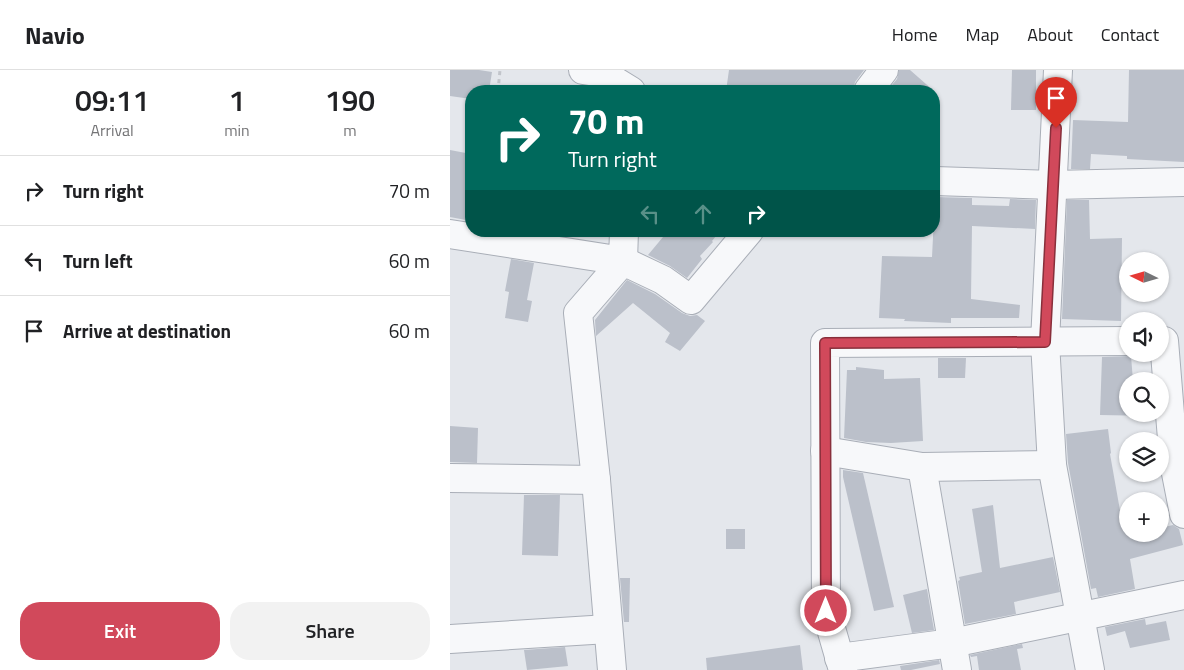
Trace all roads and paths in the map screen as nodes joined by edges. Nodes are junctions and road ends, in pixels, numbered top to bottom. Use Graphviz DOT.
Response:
graph roads {
  1 [pos="500,70"];
  2 [pos="583,70"];
  3 [pos="636,70"];
  4 [pos="884,70"];
  5 [pos="1058,70"];
  6 [pos="499,85"];
  7 [pos="622,85"];
  8 [pos="633,85"];
  9 [pos="873,85"];
  10 [pos="940,181"];
  11 [pos="1184,182"];
  12 [pos="1053,185"];
  13 [pos="450,234"];
  14 [pos="465,236"];
  15 [pos="469,237"];
  16 [pos="624,237"];
  17 [pos="744,237"];
  18 [pos="623,261"];
  19 [pos="1119,341"];
  20 [pos="1169,341"];
  21 [pos="1045,342"];
  22 [pos="825,451"];
  23 [pos="1052,465"];
  24 [pos="922,467"];
  25 [pos="450,478"];
  26 [pos="596,480"];
  27 [pos="1184,514"];
  28 [pos="1184,595"];
  29 [pos="1080,616"];
  30 [pos="608,629"];
  31 [pos="450,639"];
  32 [pos="952,643"];
  33 [pos="841,664"];
  34 [pos="612,670"];
  35 [pos="957,670"];
  36 [pos="1090,670"];
  1 -- 6 [label="path"];
  2 -- 7 [label="street"];
  3 -- 8 [label="street"];
  4 -- 9 [label="street"];
  5 -- 12 [label="street"];
  10 -- 12 [label="street"];
  11 -- 12 [label="street"];
  12 -- 21 [label="street"];
  13 -- 14 [label="street"];
  15 -- 18 [label="street"];
  16 -- 18 [label="street"];
  17 -- 18 [label="street"];
  18 -- 26 [label="street"];
  19 -- 21 [label="street"];
  20 -- 27 [label="street"];
  21 -- 22 [label="street"];
  21 -- 23 [label="street"];
  22 -- 24 [label="street"];
  22 -- 33 [label="street"];
  23 -- 24 [label="street"];
  23 -- 29 [label="street"];
  24 -- 32 [label="street"];
  25 -- 26 [label="street"];
  26 -- 30 [label="street"];
  28 -- 29 [label="street"];
  29 -- 32 [label="street"];
  29 -- 36 [label="street"];
  30 -- 31 [label="street"];
  30 -- 34 [label="street"];
  32 -- 33 [label="street"];
  32 -- 35 [label="street"];
}
